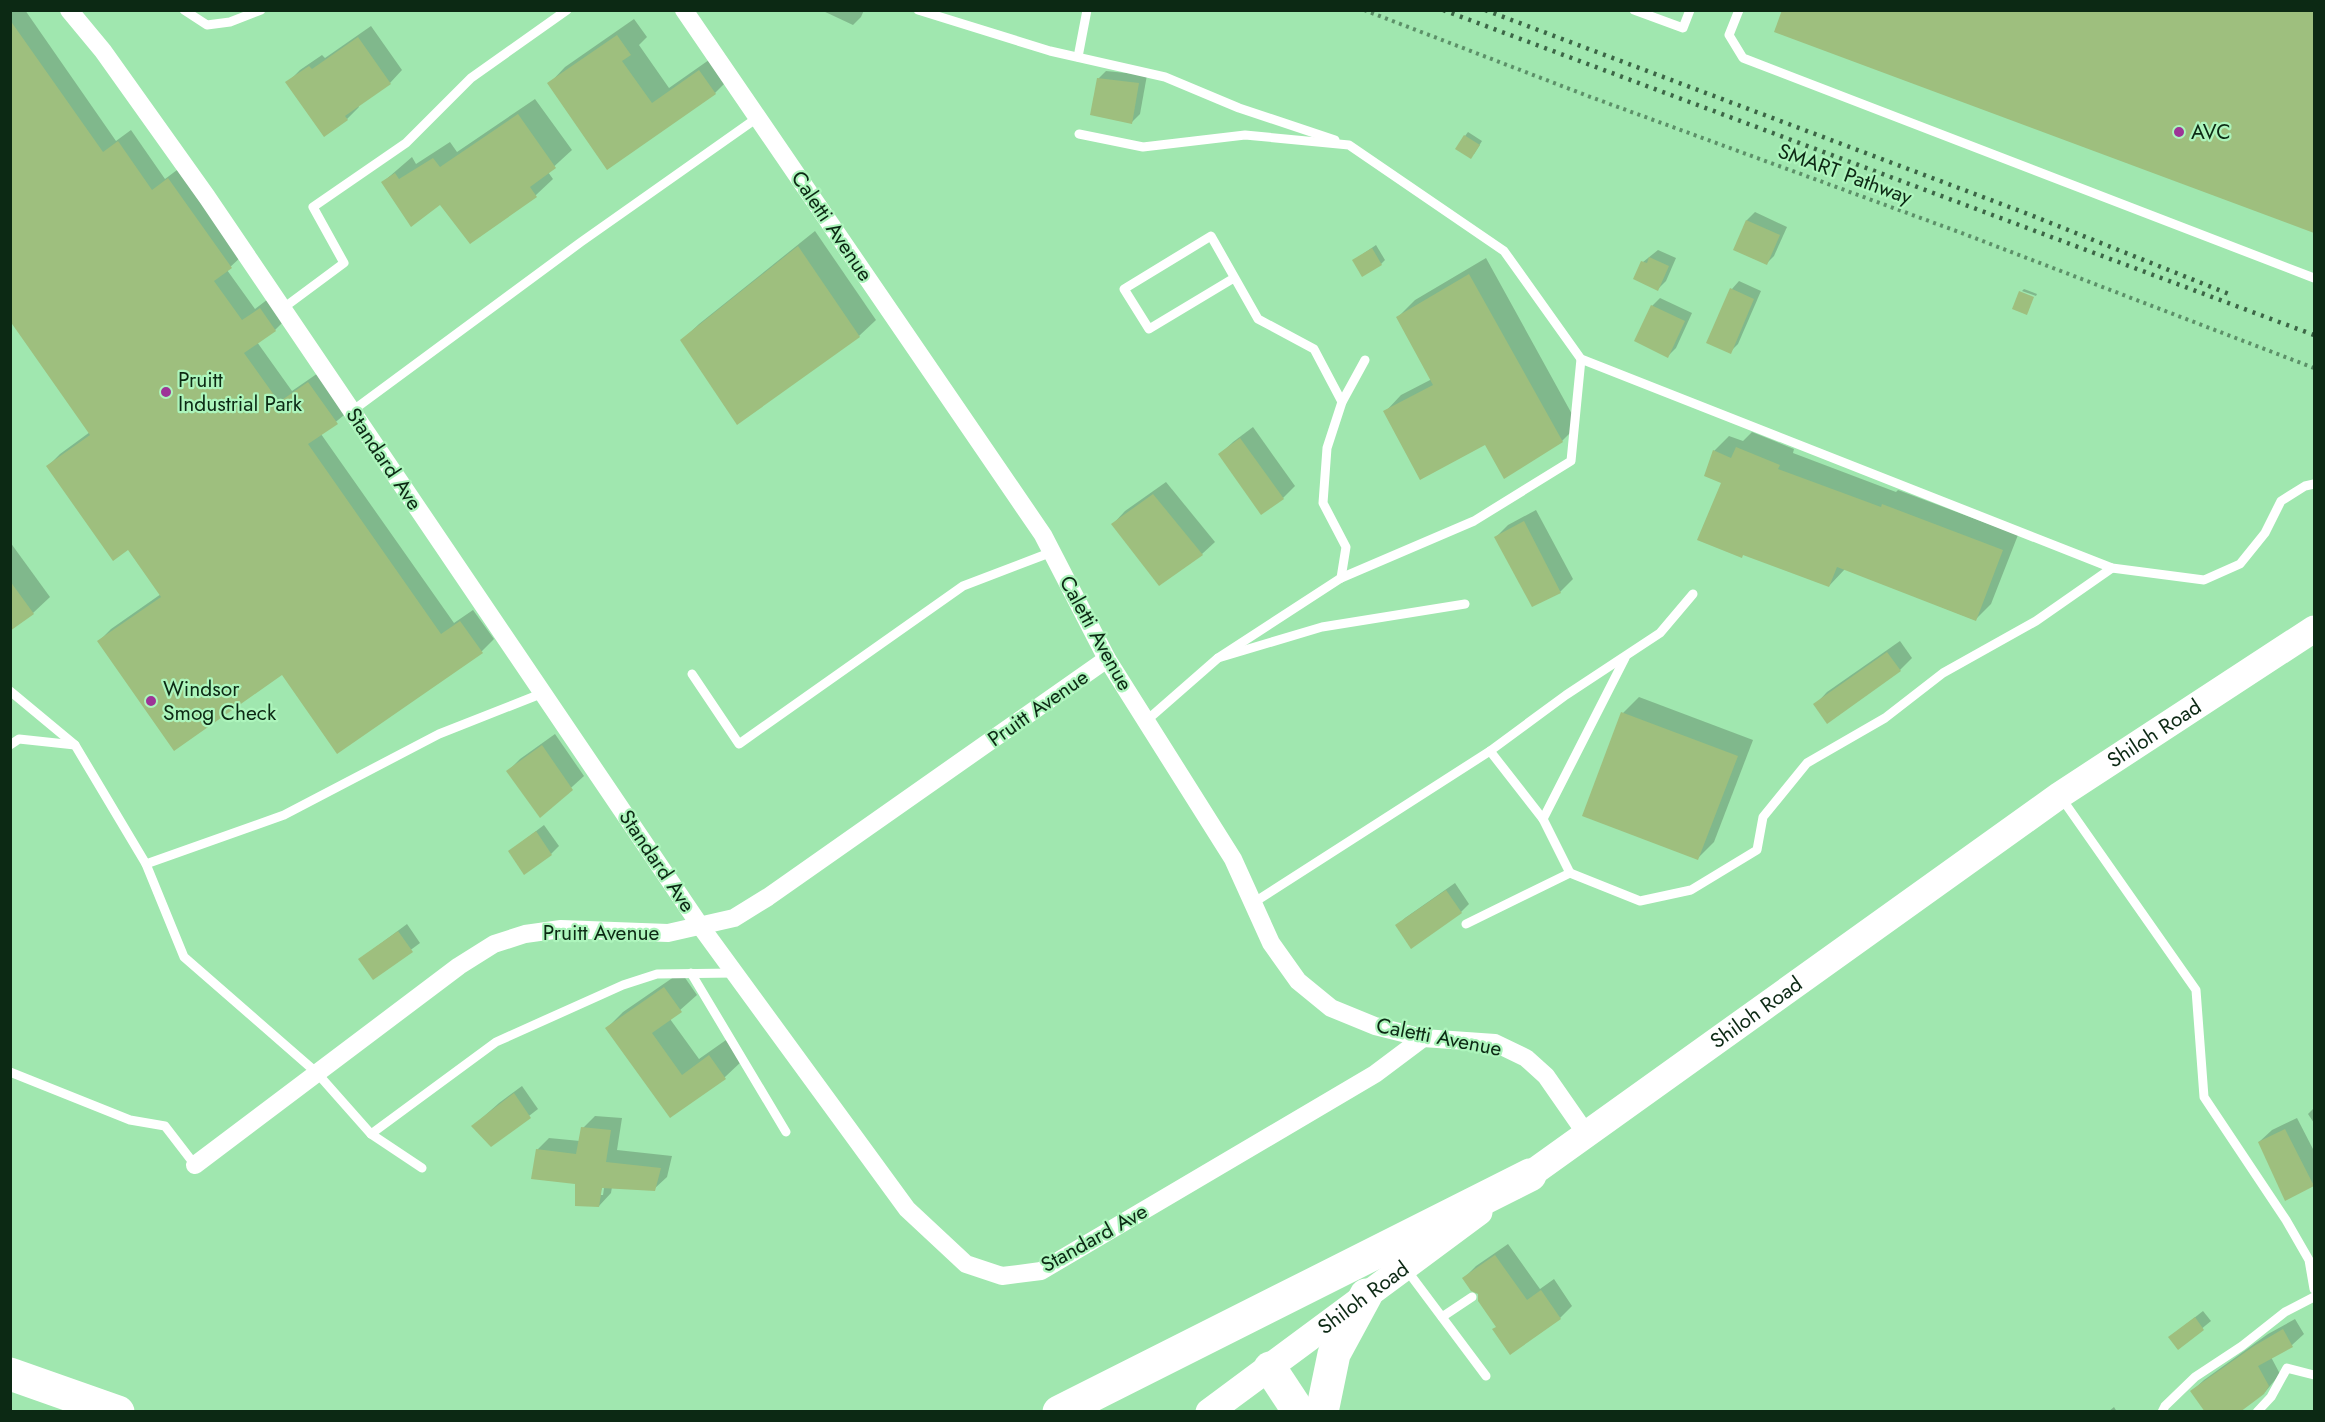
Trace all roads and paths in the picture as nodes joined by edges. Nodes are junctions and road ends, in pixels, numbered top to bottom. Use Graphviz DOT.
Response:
graph roads {
  1 [pos="69,10"];
  2 [pos="184,10"];
  3 [pos="261,10"];
  4 [pos="567,10"];
  5 [pos="684,10"];
  6 [pos="918,10"];
  7 [pos="1087,10"];
  8 [pos="1364,10"];
  9 [pos="1634,10"];
  10 [pos="1690,10"];
  11 [pos="1739,10"];
  12 [pos="1078,57"];
  13 [pos="757,117"];
  14 [pos="1079,134"];
  15 [pos="1349,145"];
  16 [pos="1234,278"];
  17 [pos="2314,278"];
  18 [pos="282,309"];
  19 [pos="1581,359"];
  20 [pos="1365,360"];
  21 [pos="2314,368"];
  22 [pos="1342,402"];
  23 [pos="352,411"];
  24 [pos="2314,484"];
  25 [pos="1052,552"];
  26 [pos="2112,568"];
  27 [pos="1341,578"];
  28 [pos="1693,594"];
  29 [pos="1465,604"];
  30 [pos="2314,629"];
  31 [pos="1626,656"];
  32 [pos="1218,658"];
  33 [pos="1107,659"];
  34 [pos="692,674"];
  35 [pos="10,691"];
  36 [pos="543,693"];
  37 [pos="1146,721"];
  38 [pos="10,745"];
  39 [pos="75,745"];
  40 [pos="1490,752"];
  41 [pos="2060,795"];
  42 [pos="1543,819"];
  43 [pos="146,864"];
  44 [pos="1570,873"];
  45 [pos="1253,903"];
  46 [pos="1466,924"];
  47 [pos="701,927"];
  48 [pos="691,973"];
  49 [pos="735,973"];
  50 [pos="1423,1038"];
  51 [pos="10,1072"];
  52 [pos="318,1073"];
  53 [pos="786,1132"];
  54 [pos="371,1134"];
  55 [pos="1587,1135"];
  56 [pos="195,1165"];
  57 [pos="422,1168"];
  58 [pos="1530,1174"];
  59 [pos="1404,1267"];
  60 [pos="2314,1289"];
  61 [pos="1366,1295"];
  62 [pos="1472,1297"];
  63 [pos="2314,1297"];
  64 [pos="1442,1317"];
  65 [pos="1270,1368"];
  66 [pos="10,1374"];
  67 [pos="2314,1375"];
  68 [pos="1486,1376"];
  69 [pos="115,1410"];
  70 [pos="1059,1412"];
  71 [pos="1209,1412"];
  72 [pos="1299,1412"];
  73 [pos="1322,1412"];
  74 [pos="2162,1412"];
  75 [pos="2257,1412"];
  1 -- 18 [label="street, Standard Ave"];
  2 -- 3 [label="lane"];
  4 -- 18 [label="lane"];
  5 -- 13 [label="street, Caletti Avenue"];
  6 -- 12 [label="lane"];
  7 -- 12 [label="lane"];
  8 -- 21 [label="path, SMART Pathway"];
  9 -- 10 [label="lane"];
  11 -- 17 [label="lane"];
  12 -- 15 [label="lane"];
  13 -- 23 [label="lane"];
  13 -- 25 [label="street, Caletti Avenue"];
  14 -- 15 [label="lane"];
  15 -- 19 [label="lane"];
  16 -- 16 [label="lane"];
  16 -- 22 [label="lane"];
  18 -- 23 [label="street, Standard Ave"];
  19 -- 26 [label="lane"];
  19 -- 27 [label="lane"];
  20 -- 22 [label="lane"];
  22 -- 27 [label="lane"];
  23 -- 36 [label="street, Standard Ave"];
  24 -- 26 [label="lane"];
  25 -- 33 [label="street, Caletti Avenue"];
  25 -- 34 [label="lane"];
  26 -- 44 [label="lane"];
  27 -- 32 [label="lane"];
  28 -- 31 [label="lane"];
  29 -- 32 [label="lane"];
  30 -- 41 [label="main road, Shiloh Road"];
  31 -- 40 [label="lane"];
  31 -- 42 [label="lane"];
  32 -- 37 [label="lane"];
  33 -- 37 [label="street, Caletti Avenue"];
  33 -- 47 [label="street, Pruitt Avenue"];
  35 -- 39 [label="lane"];
  36 -- 43 [label="lane"];
  36 -- 47 [label="street, Standard Ave"];
  37 -- 45 [label="street, Caletti Avenue"];
  38 -- 39 [label="lane"];
  39 -- 43 [label="lane"];
  40 -- 42 [label="lane"];
  40 -- 45 [label="lane"];
  41 -- 55 [label="main road, Shiloh Road"];
  41 -- 60 [label="lane"];
  42 -- 44 [label="lane"];
  43 -- 52 [label="lane"];
  44 -- 46 [label="lane"];
  45 -- 50 [label="street, Caletti Avenue"];
  47 -- 49 [label="street, Standard Ave"];
  47 -- 52 [label="street, Pruitt Avenue"];
  48 -- 49 [label="lane"];
  48 -- 53 [label="lane"];
  48 -- 54 [label="lane"];
  49 -- 50 [label="street, Standard Ave"];
  50 -- 55 [label="street, Caletti Avenue"];
  51 -- 56 [label="lane"];
  52 -- 54 [label="lane"];
  52 -- 56 [label="street, Pruitt Avenue"];
  54 -- 57 [label="lane"];
  55 -- 58 [label="main road, Shiloh Road"];
  58 -- 59 [label="main road, Shiloh Road"];
  58 -- 70 [label="highway"];
  59 -- 61 [label="main road, Shiloh Road"];
  59 -- 64 [label="lane"];
  61 -- 65 [label="main road, Shiloh Road"];
  61 -- 73 [label="highway"];
  62 -- 64 [label="lane"];
  63 -- 74 [label="lane"];
  64 -- 68 [label="lane"];
  65 -- 71 [label="main road, Shiloh Road"];
  65 -- 72 [label="highway"];
  66 -- 69 [label="highway"];
  67 -- 75 [label="lane"];
}
